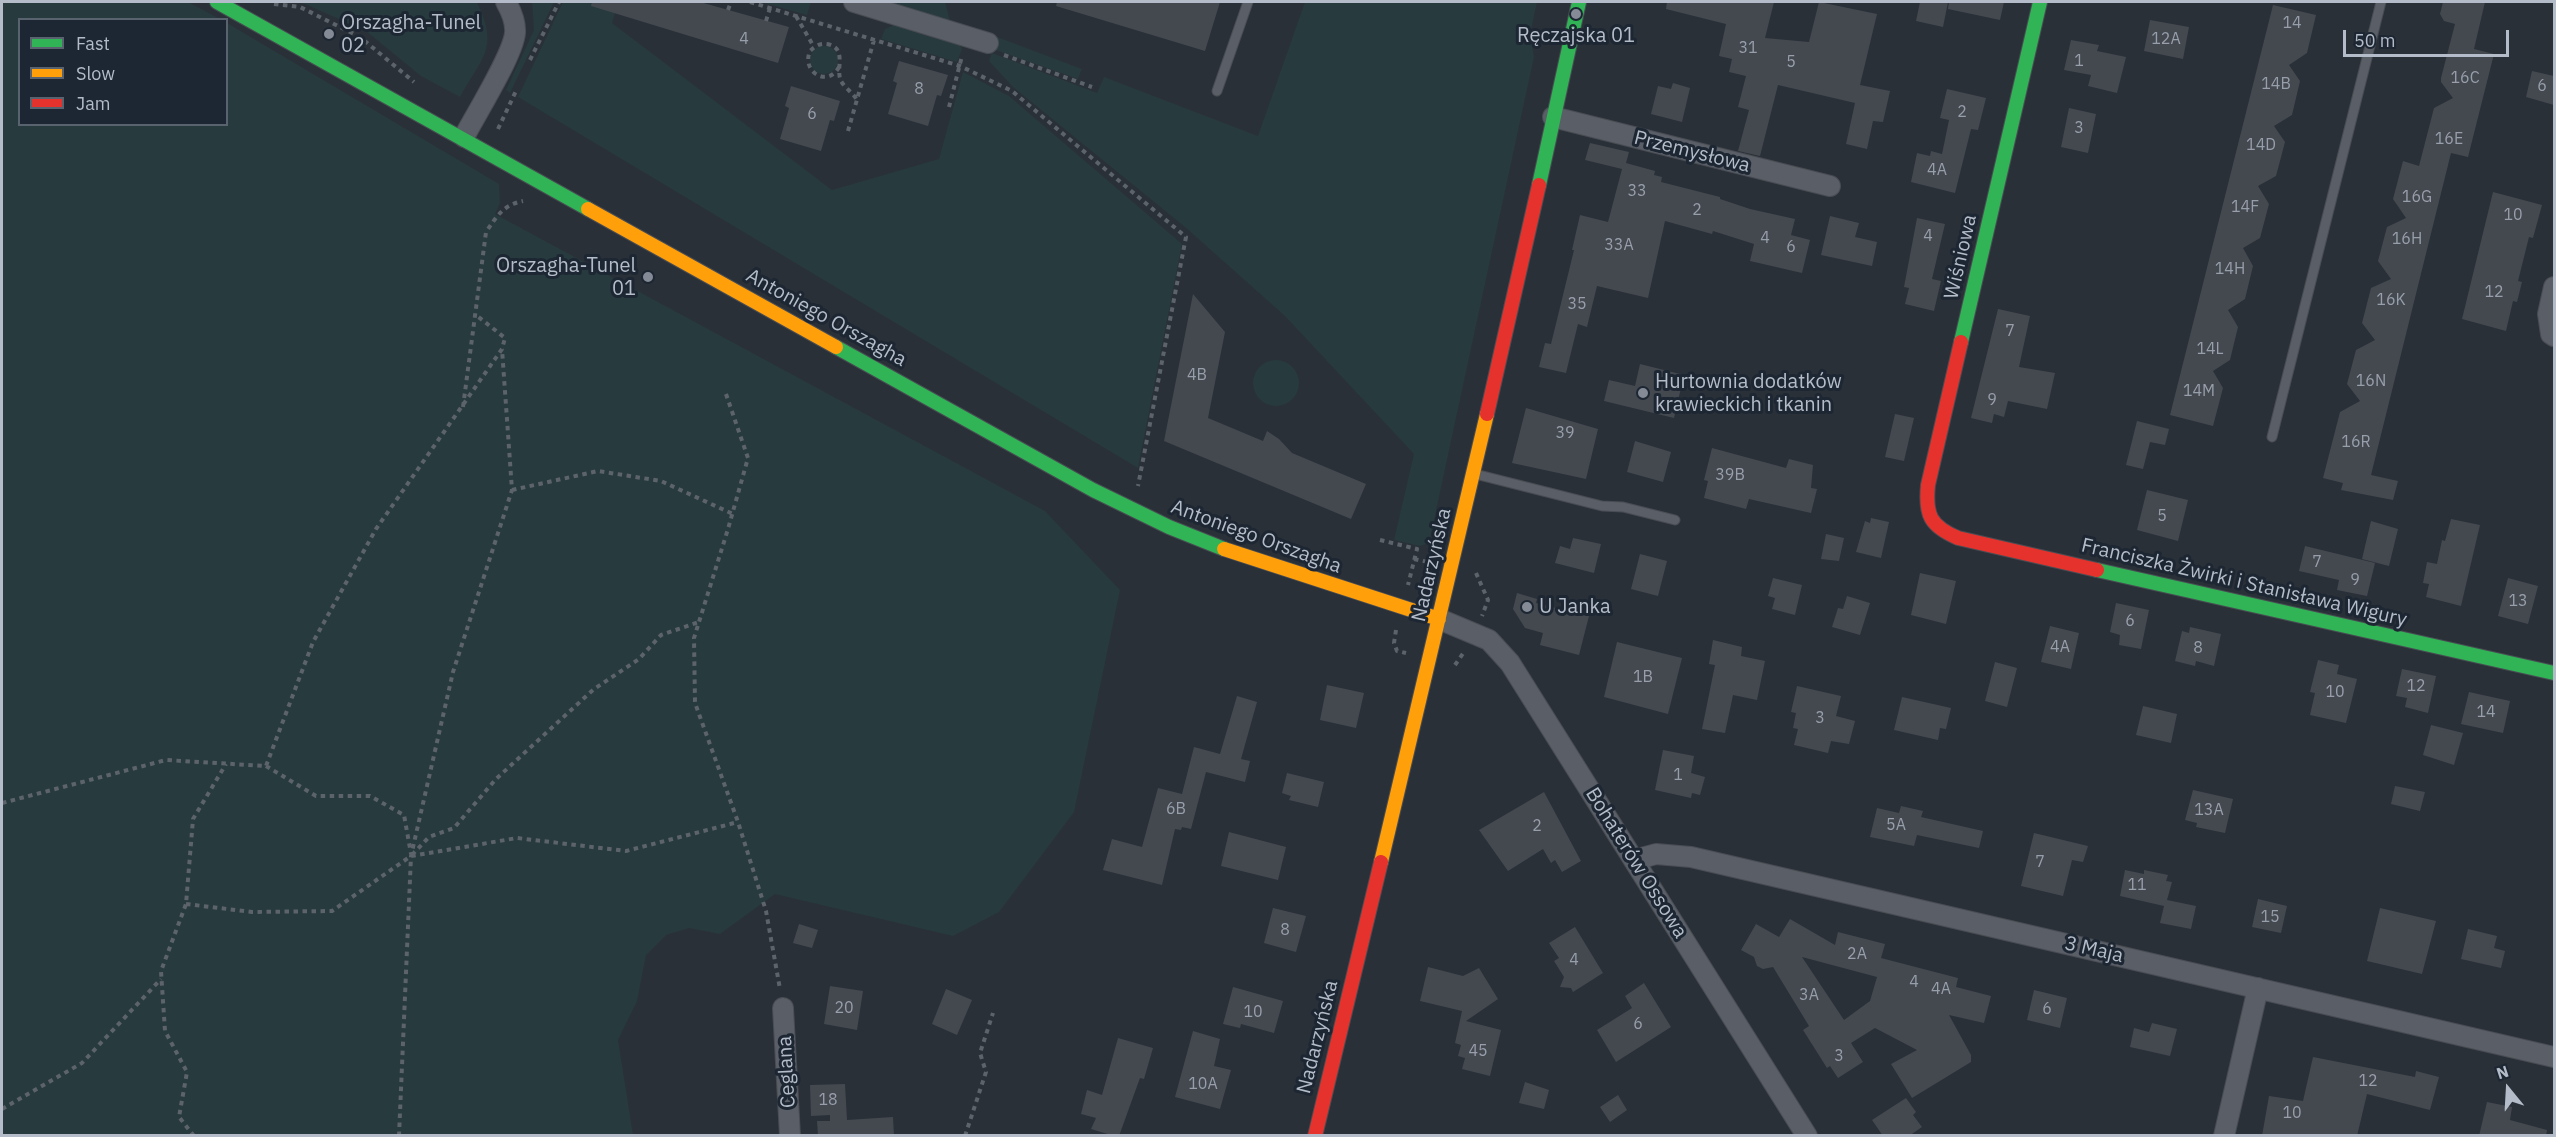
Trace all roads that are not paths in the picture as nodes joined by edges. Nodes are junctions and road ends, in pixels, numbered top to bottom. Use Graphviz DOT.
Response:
graph roads {
  1 [pos="217,2"];
  2 [pos="506,2"];
  3 [pos="854,2"];
  4 [pos="1248,2"];
  5 [pos="1579,2"];
  6 [pos="2040,2"];
  7 [pos="2382,2"];
  8 [pos="988,43"];
  9 [pos="1217,91"];
  10 [pos="1553,117"];
  11 [pos="464,137"];
  12 [pos="1830,186"];
  13 [pos="2554,287"];
  14 [pos="2554,336"];
  15 [pos="2272,437"];
  16 [pos="1472,473"];
  17 [pos="1675,520"];
  18 [pos="1930,520"];
  19 [pos="1439,619"];
  20 [pos="2554,673"];
  21 [pos="1634,860"];
  22 [pos="2258,988"];
  23 [pos="783,1008"];
  24 [pos="2554,1057"];
  25 [pos="790,1136"];
  26 [pos="1315,1136"];
  27 [pos="1807,1136"];
  28 [pos="2224,1136"];
  1 -- 11 [label="street, Antoniego Orszagha"];
  2 -- 11 [label="street"];
  3 -- 8 [label="street"];
  4 -- 9 [label="lane"];
  5 -- 10 [label="street, Nadarzyńska"];
  6 -- 18 [label="street, Wiśniowa"];
  7 -- 15 [label="lane"];
  10 -- 12 [label="street, Przemysłowa"];
  10 -- 16 [label="street, Nadarzyńska"];
  11 -- 19 [label="street, Antoniego Orszagha"];
  13 -- 14 [label="street"];
  16 -- 17 [label="lane"];
  16 -- 19 [label="street, Nadarzyńska"];
  18 -- 20 [label="street, Franciszka Żwirki i Stanisława Wigury"];
  19 -- 21 [label="street, Bohaterów Ossowa"];
  19 -- 26 [label="street, Nadarzyńska"];
  21 -- 22 [label="street, 3 Maja"];
  21 -- 27 [label="street, Bohaterów Ossowa"];
  22 -- 24 [label="street, 3 Maja"];
  22 -- 28 [label="street"];
  23 -- 25 [label="street, Ceglana"];
}
